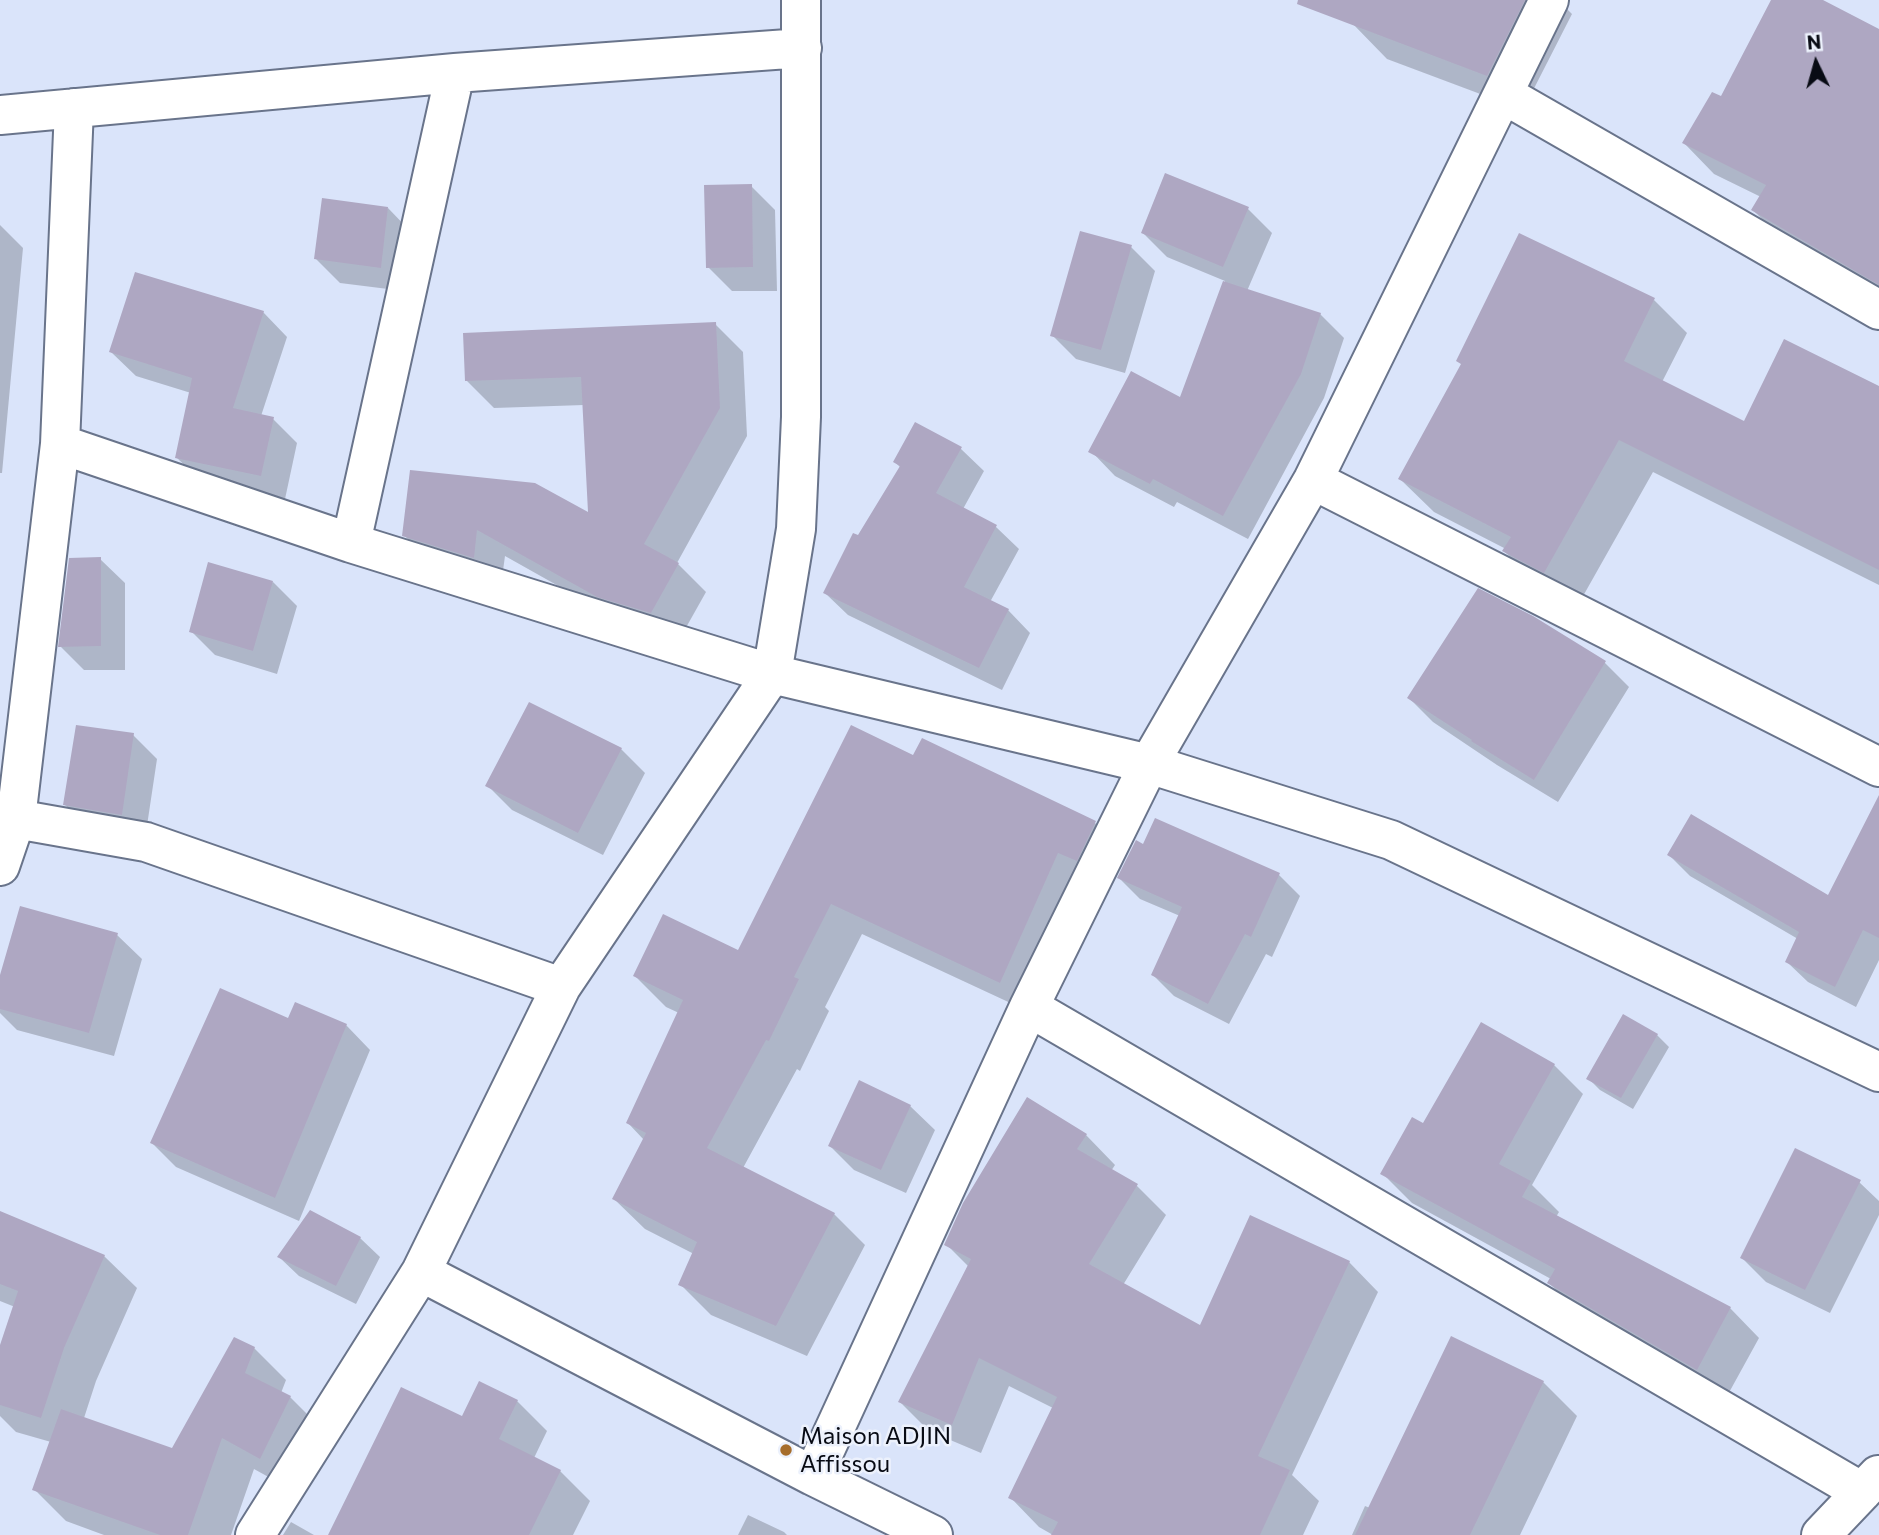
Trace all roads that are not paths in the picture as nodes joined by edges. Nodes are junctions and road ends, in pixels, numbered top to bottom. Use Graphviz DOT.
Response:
graph roads {
  1 [pos="801,0"];
  2 [pos="1549,0"];
  3 [pos="802,48"];
  4 [pos="455,73"];
  5 [pos="1503,94"];
  6 [pos="74,107"];
  7 [pos="0,115"];
  8 [pos="1879,310"];
  9 [pos="60,444"];
  10 [pos="1313,480"];
  11 [pos="351,543"];
  12 [pos="772,674"];
  13 [pos="1149,764"];
  14 [pos="1879,767"];
  15 [pos="8,820"];
  16 [pos="0,866"];
  17 [pos="561,987"];
  18 [pos="1029,1007"];
  19 [pos="1879,1072"];
  20 [pos="421,1272"];
  21 [pos="813,1476"];
  22 [pos="1870,1483"];
  23 [pos="255,1535"];
  24 [pos="933,1535"];
  25 [pos="1821,1535"];
  1 -- 3 [label="street"];
  2 -- 5 [label="street"];
  3 -- 4 [label="street"];
  3 -- 12 [label="street"];
  4 -- 6 [label="street"];
  4 -- 11 [label="street"];
  5 -- 8 [label="street"];
  5 -- 10 [label="street"];
  6 -- 7 [label="street"];
  6 -- 9 [label="street"];
  9 -- 11 [label="street"];
  9 -- 15 [label="street"];
  10 -- 13 [label="street"];
  10 -- 14 [label="street"];
  11 -- 12 [label="street"];
  12 -- 13 [label="street"];
  12 -- 17 [label="street"];
  13 -- 18 [label="street"];
  13 -- 19 [label="street"];
  15 -- 16 [label="street"];
  15 -- 17 [label="street"];
  17 -- 20 [label="street"];
  18 -- 21 [label="street"];
  18 -- 22 [label="street"];
  20 -- 21 [label="street"];
  20 -- 23 [label="street"];
  21 -- 24 [label="street"];
  22 -- 25 [label="street"];
}
